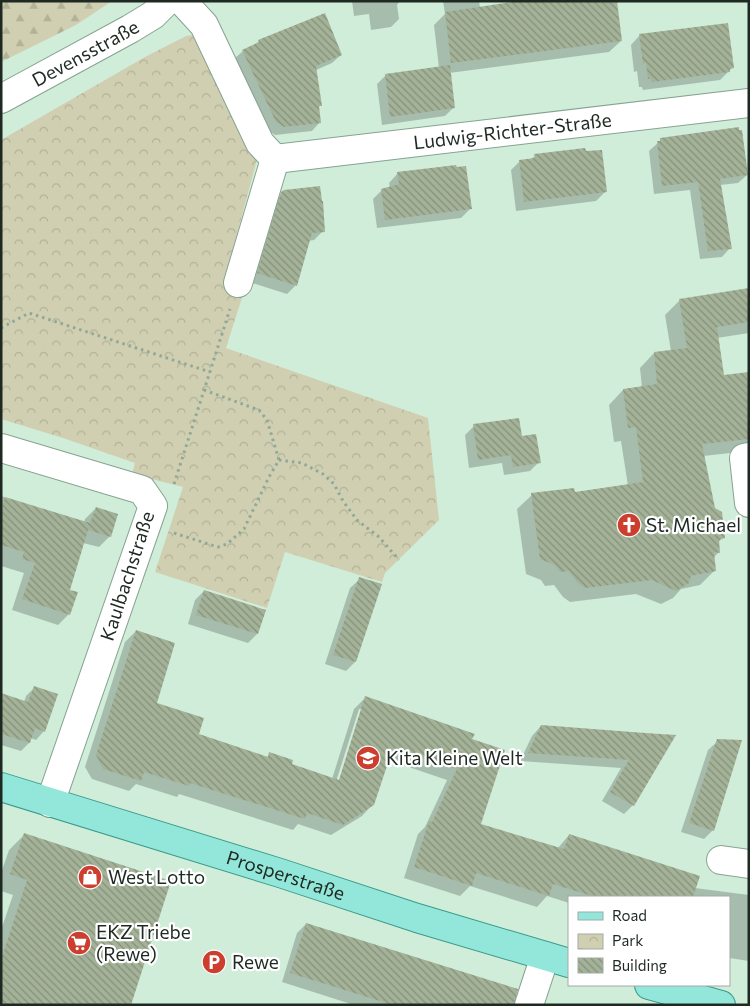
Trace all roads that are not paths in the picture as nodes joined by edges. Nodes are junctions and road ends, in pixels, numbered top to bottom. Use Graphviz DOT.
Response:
graph roads {
  1 [pos="167,1"];
  2 [pos="182,1"];
  3 [pos="1,99"];
  4 [pos="749,103"];
  5 [pos="275,159"];
  6 [pos="238,283"];
  7 [pos="1,448"];
  8 [pos="749,457"];
  9 [pos="749,503"];
  10 [pos="1,787"];
  11 [pos="50,803"];
  12 [pos="721,860"];
  13 [pos="749,864"];
  14 [pos="557,959"];
  15 [pos="653,986"];
  16 [pos="529,1005"];
  17 [pos="721,1005"];
  1 -- 3 [label="street, Devensstraße"];
  2 -- 5 [label="street"];
  4 -- 5 [label="street, Ludwig-Richter-Straße"];
  5 -- 6 [label="street"];
  7 -- 11 [label="street, Kaulbachstraße"];
  8 -- 9 [label="street"];
  10 -- 11 [label="main road, Prosperstraße"];
  11 -- 14 [label="main road, Prosperstraße"];
  12 -- 13 [label="street"];
  14 -- 16 [label="street"];
  15 -- 17 [label="main road"];
}
